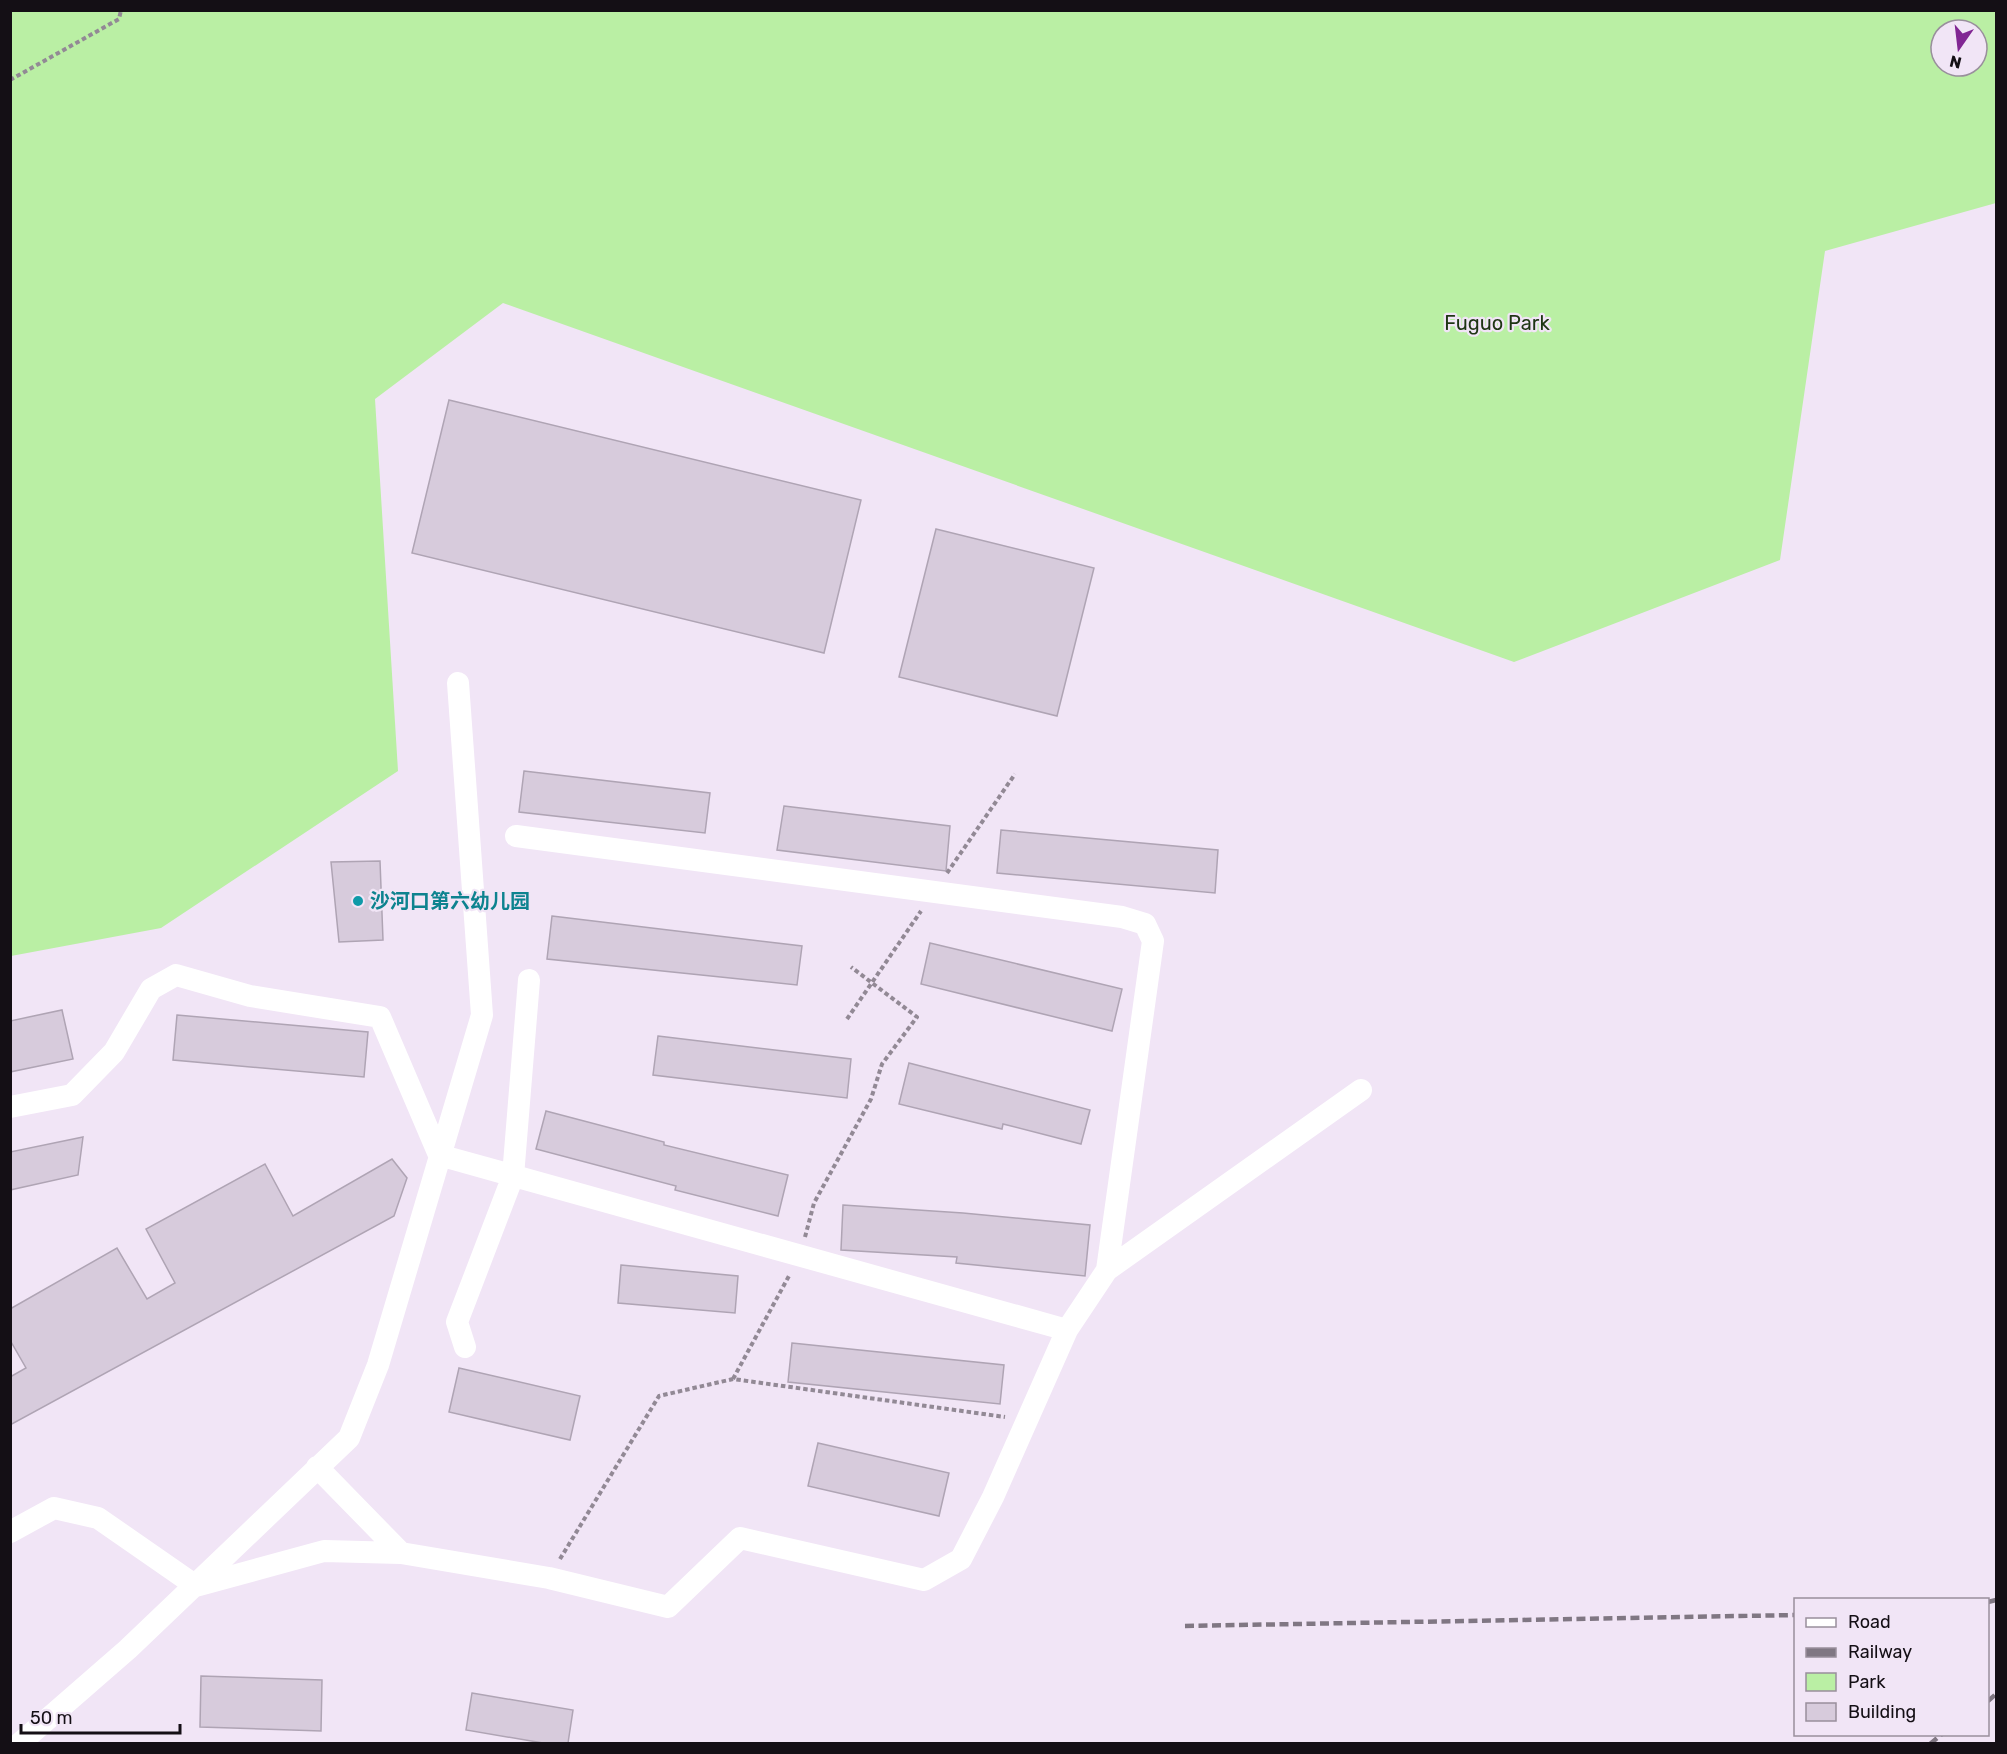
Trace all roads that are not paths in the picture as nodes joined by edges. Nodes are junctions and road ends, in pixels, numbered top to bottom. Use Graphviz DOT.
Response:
graph roads {
  1 [pos="458,683"];
  2 [pos="516,836"];
  3 [pos="530,980"];
  4 [pos="1361,1090"];
  5 [pos="10,1107"];
  6 [pos="439,1155"];
  7 [pos="513,1176"];
  8 [pos="1107,1270"];
  9 [pos="1067,1330"];
  10 [pos="465,1347"];
  11 [pos="317,1467"];
  12 [pos="10,1532"];
  13 [pos="401,1553"];
  14 [pos="196,1586"];
  15 [pos="19,1743"];
  1 -- 6 [label="street"];
  2 -- 8 [label="street"];
  3 -- 7 [label="street"];
  4 -- 8 [label="street"];
  5 -- 6 [label="street"];
  6 -- 7 [label="street"];
  6 -- 11 [label="street"];
  7 -- 9 [label="street"];
  7 -- 10 [label="street"];
  8 -- 9 [label="street"];
  9 -- 13 [label="street"];
  11 -- 13 [label="street"];
  11 -- 14 [label="street"];
  12 -- 14 [label="street"];
  13 -- 14 [label="street"];
  14 -- 15 [label="street"];
}
